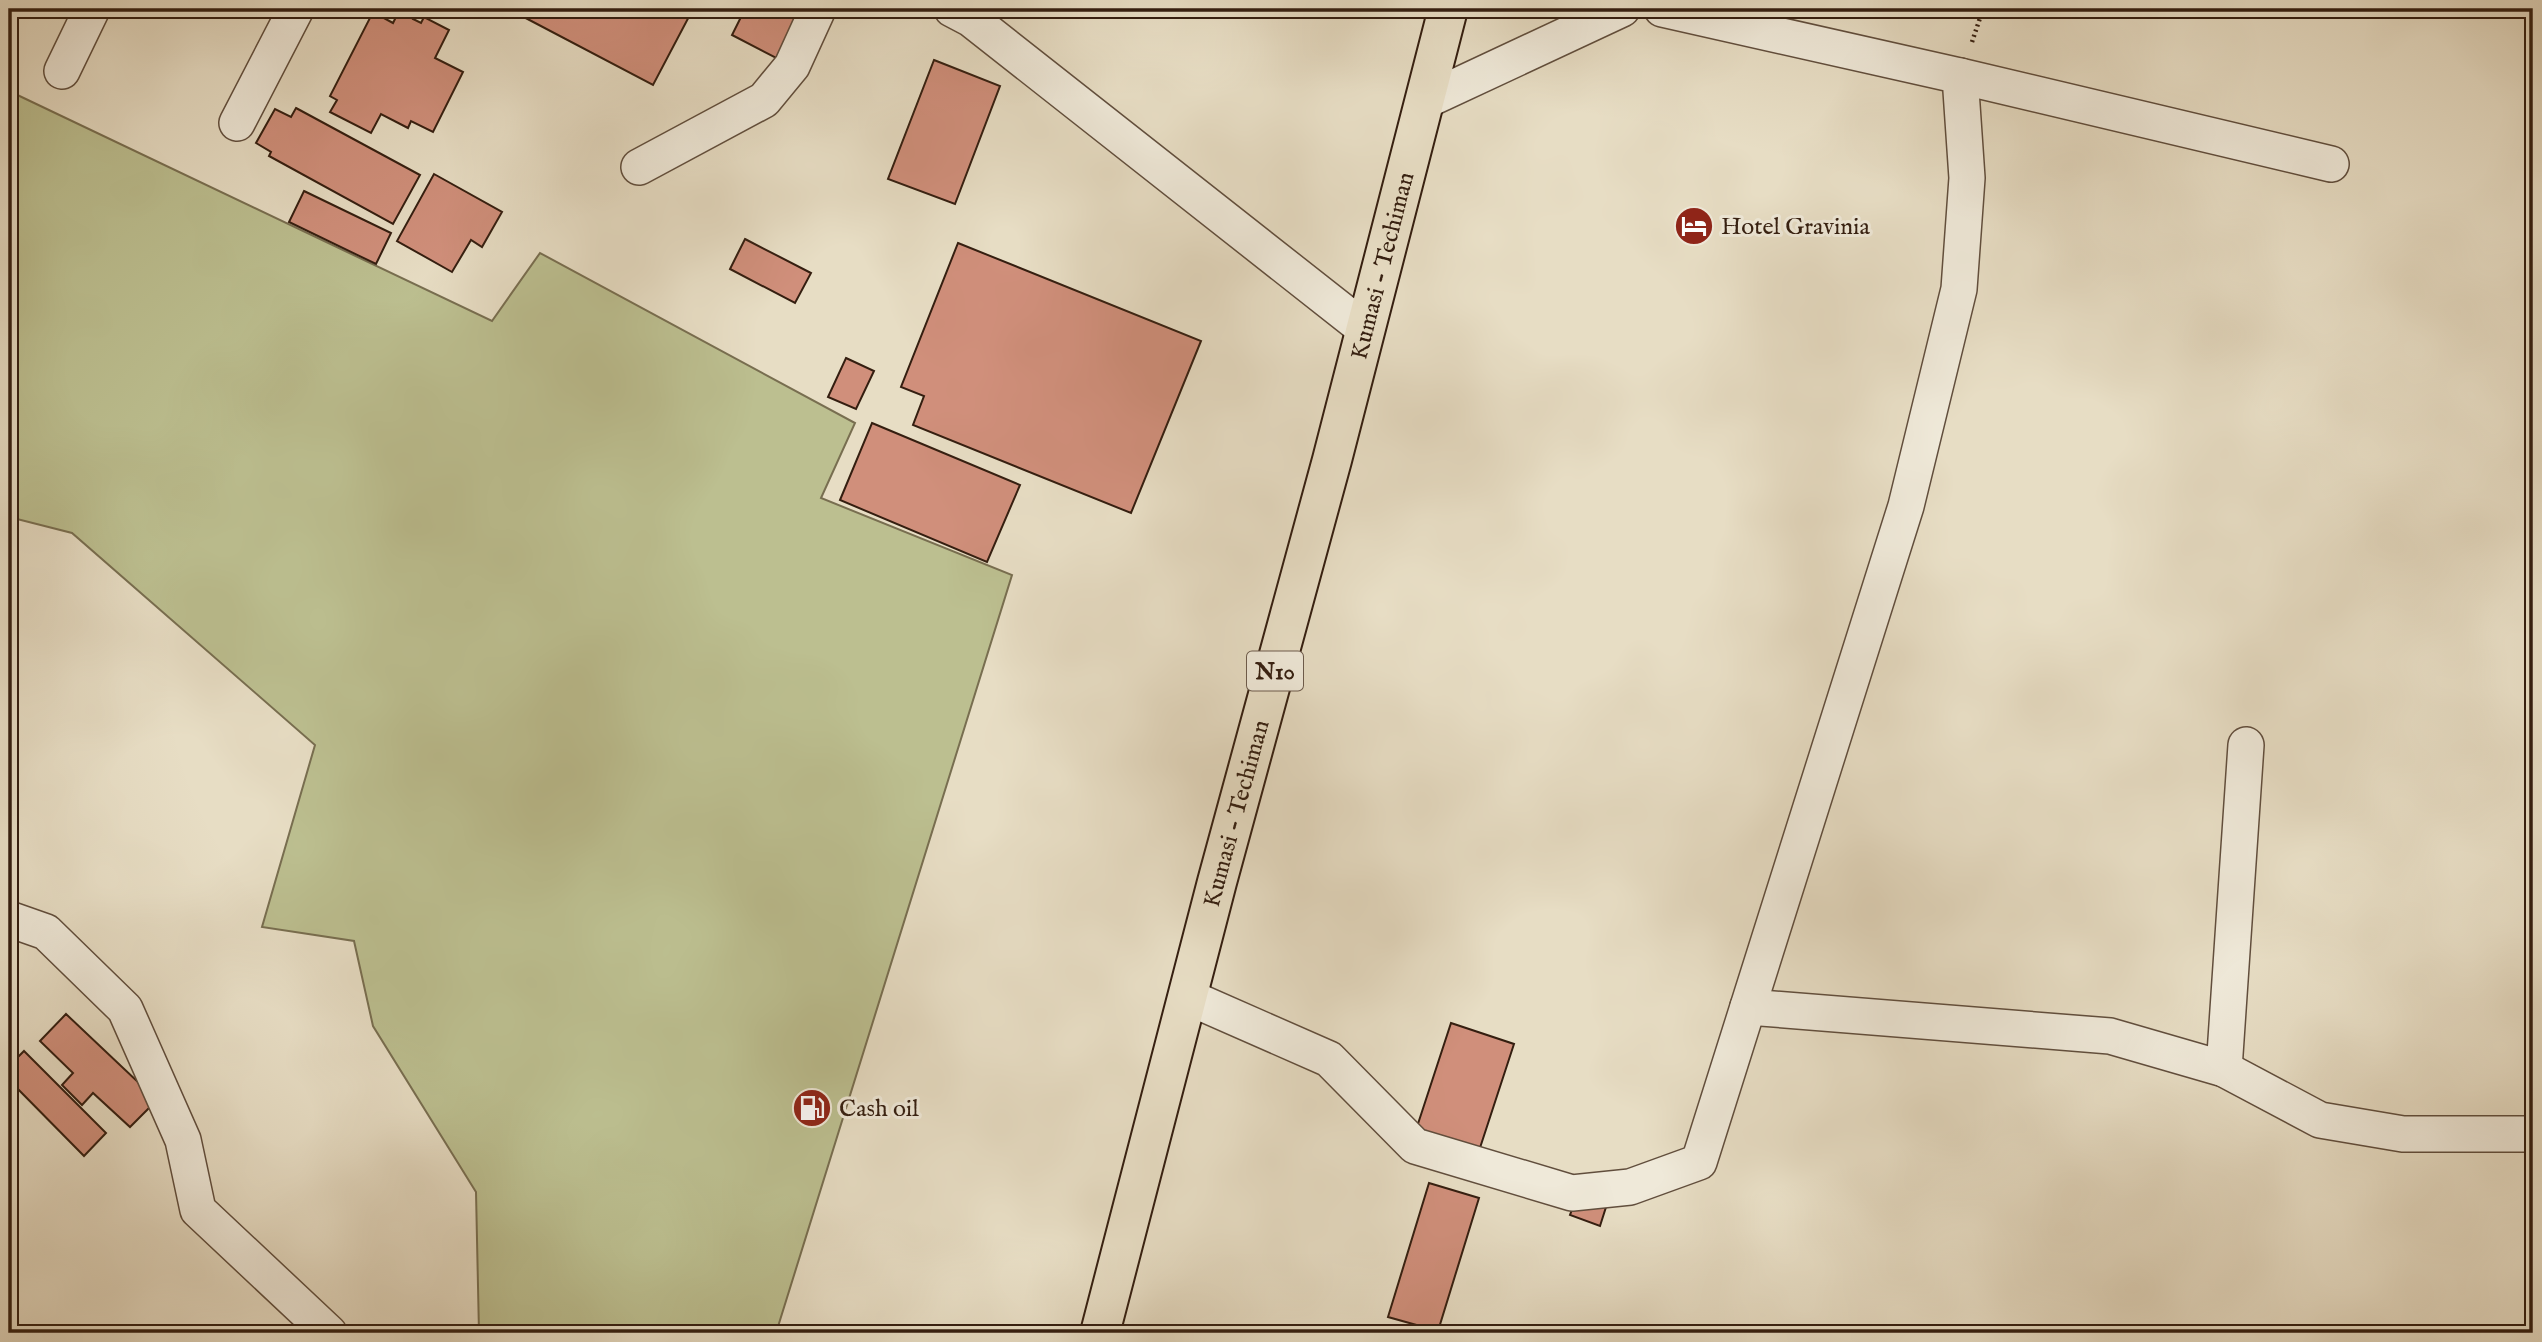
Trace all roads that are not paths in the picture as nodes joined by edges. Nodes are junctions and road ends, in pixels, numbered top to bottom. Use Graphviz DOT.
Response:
graph roads {
  1 [pos="92,9"];
  2 [pos="296,9"];
  3 [pos="818,9"];
  4 [pos="952,9"];
  5 [pos="1448,9"];
  6 [pos="1622,9"];
  7 [pos="1662,9"];
  8 [pos="62,71"];
  9 [pos="1960,76"];
  10 [pos="1425,101"];
  11 [pos="237,123"];
  12 [pos="2331,164"];
  13 [pos="639,167"];
  14 [pos="1366,330"];
  15 [pos="2246,746"];
  16 [pos="9,919"];
  17 [pos="1188,997"];
  18 [pos="1748,1007"];
  19 [pos="2224,1069"];
  20 [pos="2533,1133"];
  21 [pos="329,1333"];
  22 [pos="1100,1333"];
  1 -- 8 [label="street"];
  2 -- 11 [label="street"];
  3 -- 13 [label="street"];
  4 -- 14 [label="street"];
  5 -- 10 [label="highway, Kumasi - Techiman / N10"];
  6 -- 10 [label="street"];
  7 -- 9 [label="street"];
  9 -- 12 [label="street"];
  9 -- 18 [label="street"];
  10 -- 14 [label="highway, Kumasi - Techiman / N10"];
  14 -- 17 [label="highway, Kumasi - Techiman / N10"];
  15 -- 19 [label="street"];
  16 -- 21 [label="street"];
  17 -- 18 [label="street"];
  17 -- 22 [label="highway, Kumasi - Techiman / N10"];
  18 -- 19 [label="street"];
  19 -- 20 [label="street"];
}
